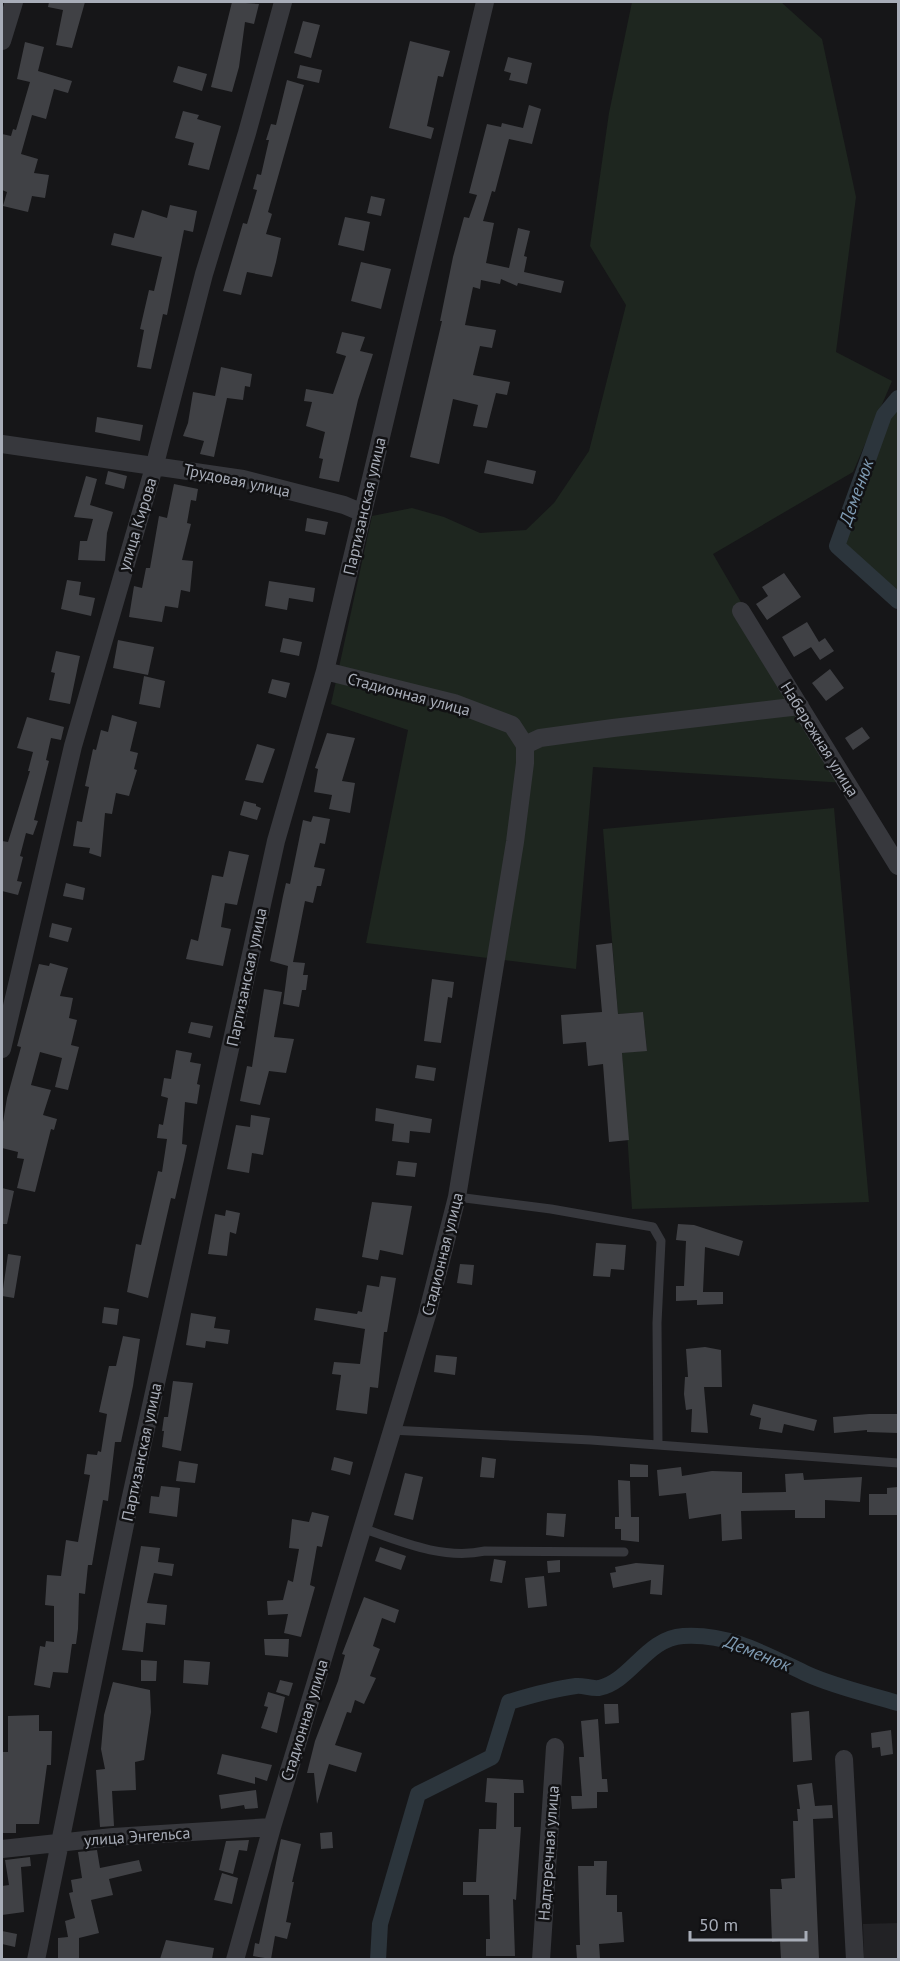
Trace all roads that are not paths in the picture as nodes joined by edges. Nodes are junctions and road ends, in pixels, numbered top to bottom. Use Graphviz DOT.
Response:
graph roads {
  1 [pos="14,2"];
  2 [pos="283,2"];
  3 [pos="485,2"];
  4 [pos="2,41"];
  5 [pos="2,444"];
  6 [pos="155,464"];
  7 [pos="363,513"];
  8 [pos="741,611"];
  9 [pos="325,671"];
  10 [pos="800,706"];
  11 [pos="525,745"];
  12 [pos="898,866"];
  13 [pos="2,1049"];
  14 [pos="458,1197"];
  15 [pos="390,1430"];
  16 [pos="658,1445"];
  17 [pos="898,1463"];
  18 [pos="362,1528"];
  19 [pos="624,1552"];
  20 [pos="555,1747"];
  21 [pos="844,1759"];
  22 [pos="272,1827"];
  23 [pos="58,1843"];
  24 [pos="2,1849"];
  25 [pos="36,1959"];
  26 [pos="235,1959"];
  27 [pos="541,1959"];
  28 [pos="855,1959"];
  1 -- 4 [label="street"];
  2 -- 6 [label="street, улица Кирова"];
  3 -- 7 [label="street, Партизанская улица"];
  5 -- 6 [label="street, Трудовая улица"];
  6 -- 7 [label="street, Трудовая улица"];
  6 -- 13 [label="street, улица Кирова"];
  7 -- 9 [label="street, Партизанская улица"];
  8 -- 10 [label="street, Набережная улица"];
  9 -- 11 [label="street, Стадионная улица"];
  9 -- 23 [label="street, Партизанская улица"];
  10 -- 11 [label="street"];
  10 -- 12 [label="street, Набережная улица"];
  11 -- 14 [label="street, Стадионная улица"];
  14 -- 15 [label="street, Стадионная улица"];
  14 -- 16 [label="lane"];
  15 -- 16 [label="lane"];
  15 -- 18 [label="street, Стадионная улица"];
  16 -- 17 [label="lane"];
  18 -- 19 [label="lane"];
  18 -- 22 [label="street, Стадионная улица"];
  20 -- 27 [label="street, Надтеречная улица"];
  21 -- 28 [label="street"];
  22 -- 23 [label="street, улица Энгельса"];
  22 -- 26 [label="street, Стадионная улица"];
  23 -- 24 [label="street, улица Энгельса"];
  23 -- 25 [label="street, Партизанская улица"];
}
